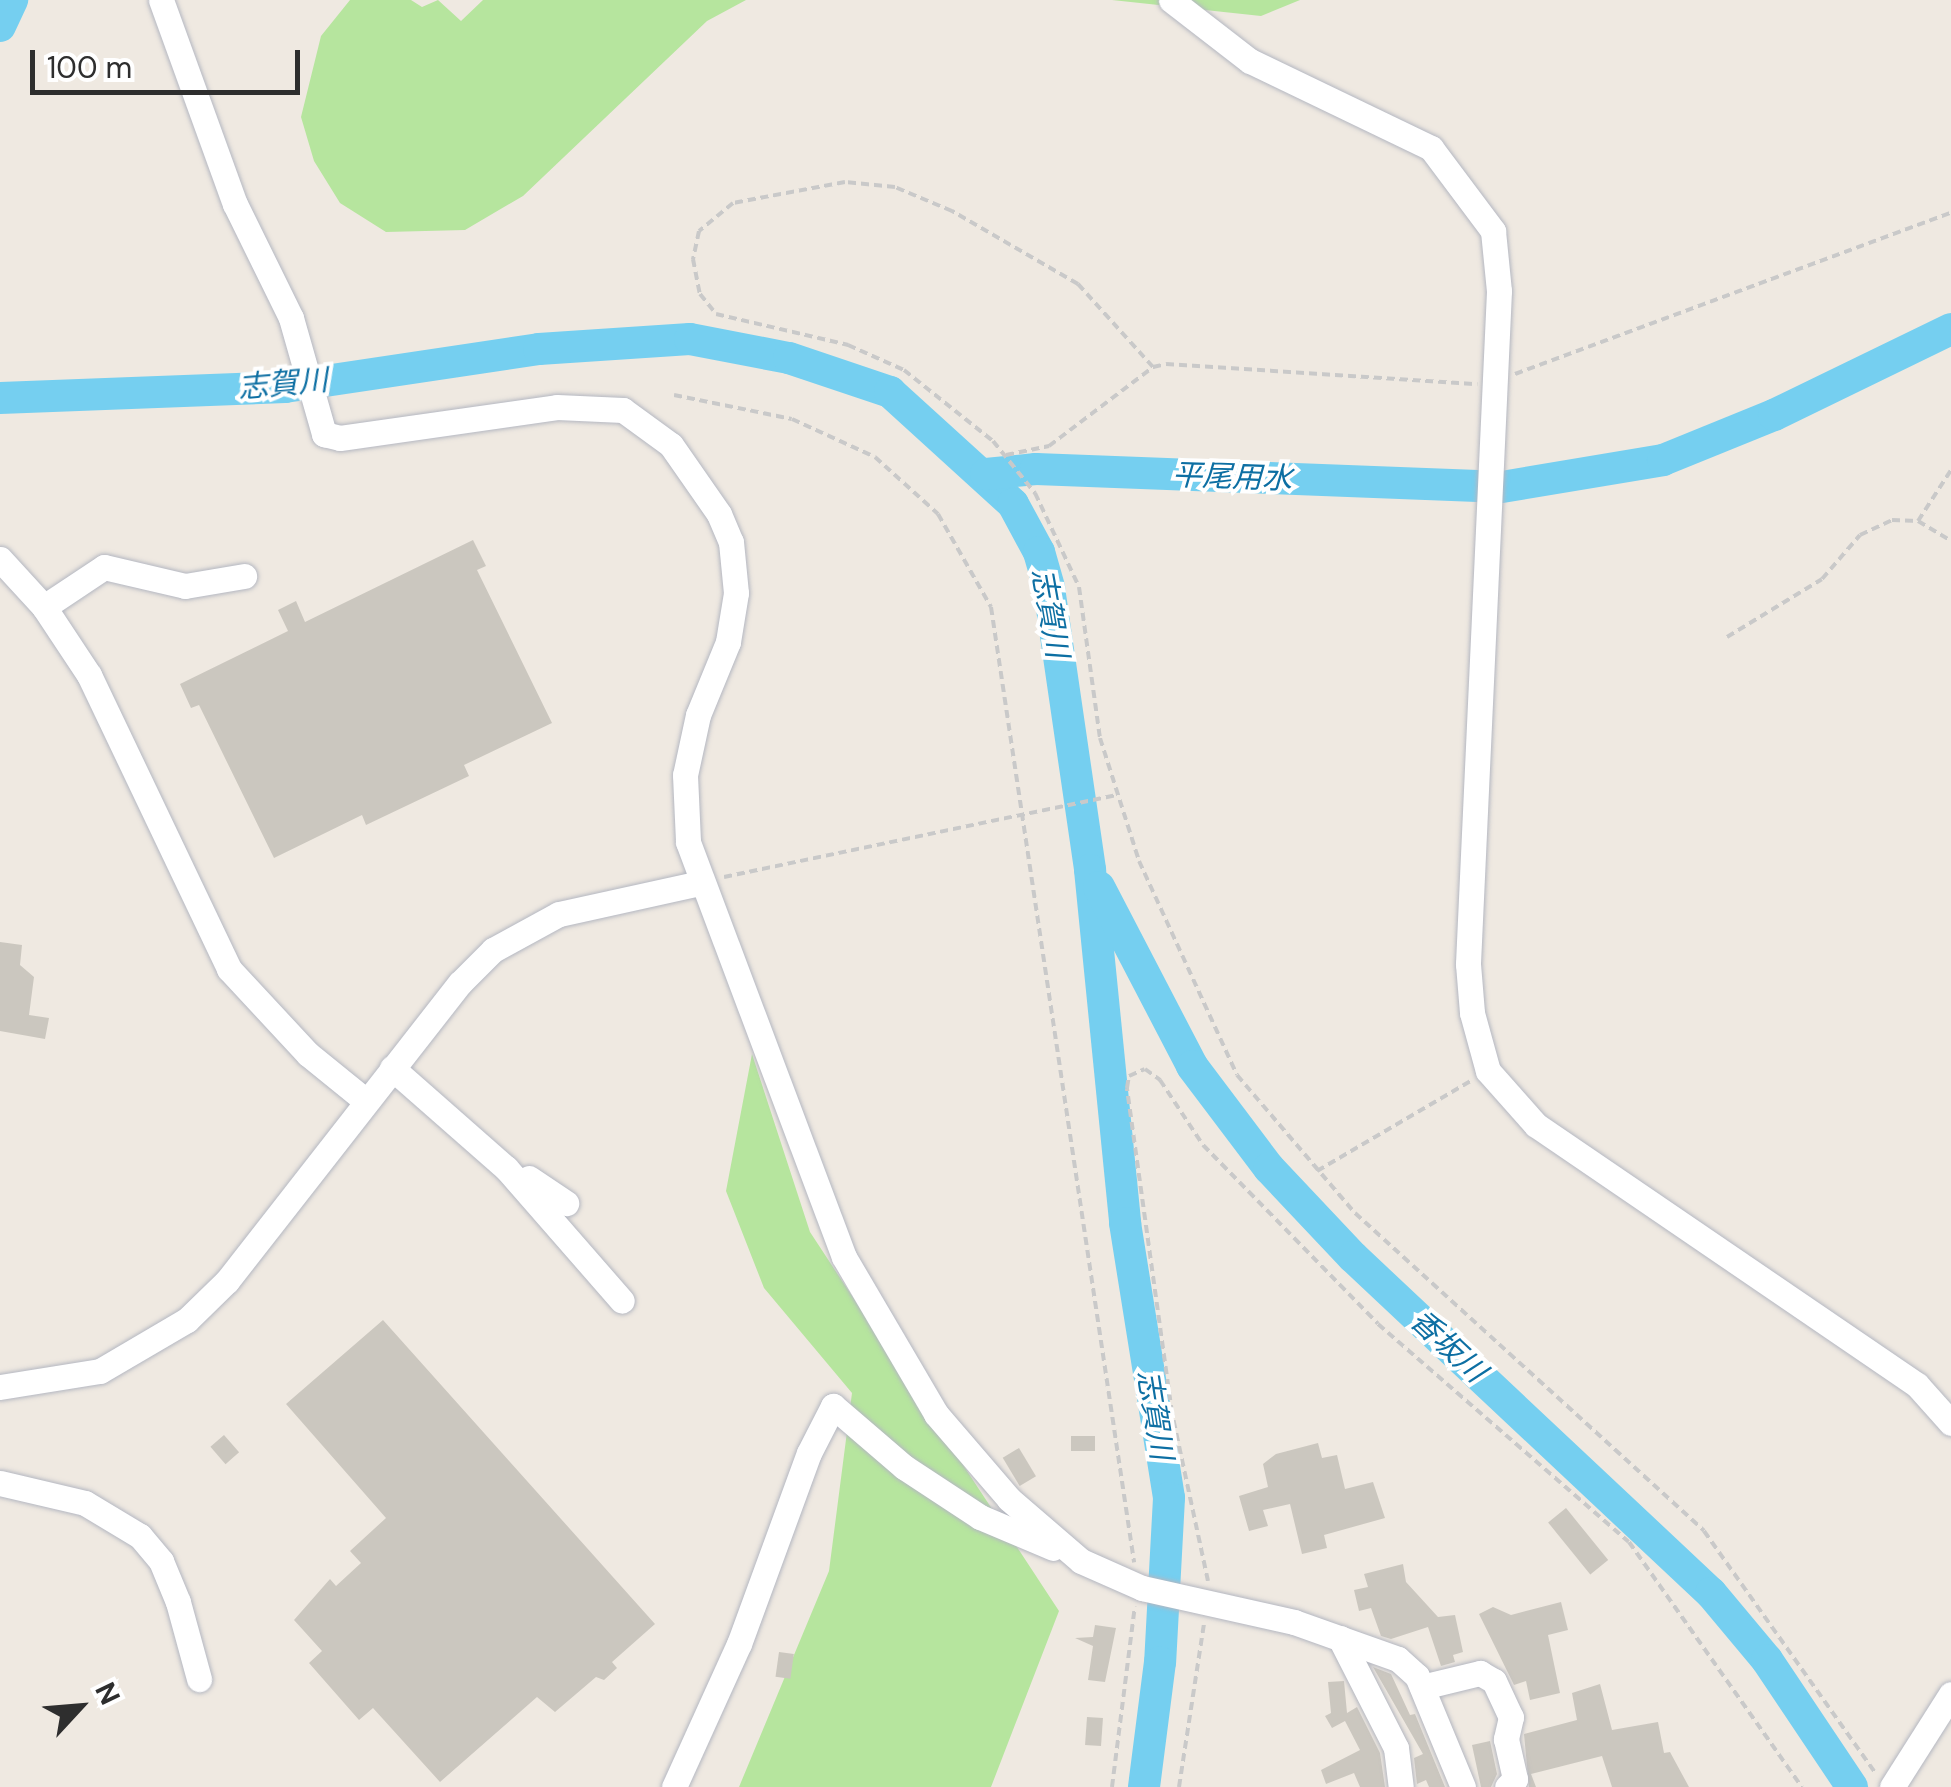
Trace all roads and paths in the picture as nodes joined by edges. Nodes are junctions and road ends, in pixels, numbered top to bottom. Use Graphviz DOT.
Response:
graph roads {
  1 [pos="161,0"];
  2 [pos="1172,0"];
  3 [pos="1951,213"];
  4 [pos="1153,367"];
  5 [pos="1494,381"];
  6 [pos="674,395"];
  7 [pos="1005,456"];
  8 [pos="1951,470"];
  9 [pos="1918,522"];
  10 [pos="1951,541"];
  11 [pos="0,559"];
  12 [pos="244,576"];
  13 [pos="44,606"];
  14 [pos="1727,637"];
  15 [pos="1117,794"];
  16 [pos="1022,814"];
  17 [pos="700,882"];
  18 [pos="392,1068"];
  19 [pos="1488,1071"];
  20 [pos="366,1101"];
  21 [pos="506,1168"];
  22 [pos="1317,1171"];
  23 [pos="566,1203"];
  24 [pos="622,1301"];
  25 [pos="0,1387"];
  26 [pos="1951,1423"];
  27 [pos="0,1483"];
  28 [pos="1063,1548"];
  29 [pos="1139,1586"];
  30 [pos="1206,1600"];
  31 [pos="1340,1638"];
  32 [pos="199,1679"];
  33 [pos="1422,1688"];
  34 [pos="1951,1694"];
  35 [pos="674,1787"];
  36 [pos="1112,1787"];
  37 [pos="1179,1787"];
  38 [pos="1402,1787"];
  39 [pos="1463,1787"];
  40 [pos="1507,1787"];
  41 [pos="1802,1787"];
  42 [pos="1888,1787"];
  1 -- 17 [label="street"];
  2 -- 5 [label="street"];
  3 -- 5 [label="path"];
  4 -- 5 [label="path"];
  4 -- 7 [label="path"];
  4 -- 7 [label="path"];
  5 -- 19 [label="street"];
  6 -- 16 [label="path"];
  7 -- 15 [label="path"];
  8 -- 9 [label="path"];
  9 -- 10 [label="path"];
  9 -- 14 [label="path"];
  11 -- 13 [label="street"];
  12 -- 13 [label="street"];
  13 -- 20 [label="street"];
  15 -- 16 [label="path"];
  15 -- 22 [label="path"];
  16 -- 17 [label="path"];
  16 -- 29 [label="path"];
  17 -- 18 [label="street"];
  17 -- 28 [label="street"];
  18 -- 20 [label="street"];
  18 -- 21 [label="street"];
  19 -- 22 [label="path"];
  19 -- 26 [label="street"];
  20 -- 25 [label="street"];
  21 -- 23 [label="street"];
  21 -- 24 [label="street"];
  22 -- 42 [label="path"];
  27 -- 32 [label="street"];
  28 -- 29 [label="street"];
  28 -- 35 [label="street"];
  29 -- 30 [label="street"];
  29 -- 36 [label="path"];
  30 -- 31 [label="street"];
  30 -- 37 [label="path"];
  30 -- 41 [label="path"];
  31 -- 33 [label="street"];
  31 -- 38 [label="street"];
  33 -- 39 [label="street"];
  33 -- 40 [label="street"];
  34 -- 42 [label="street"];
}
